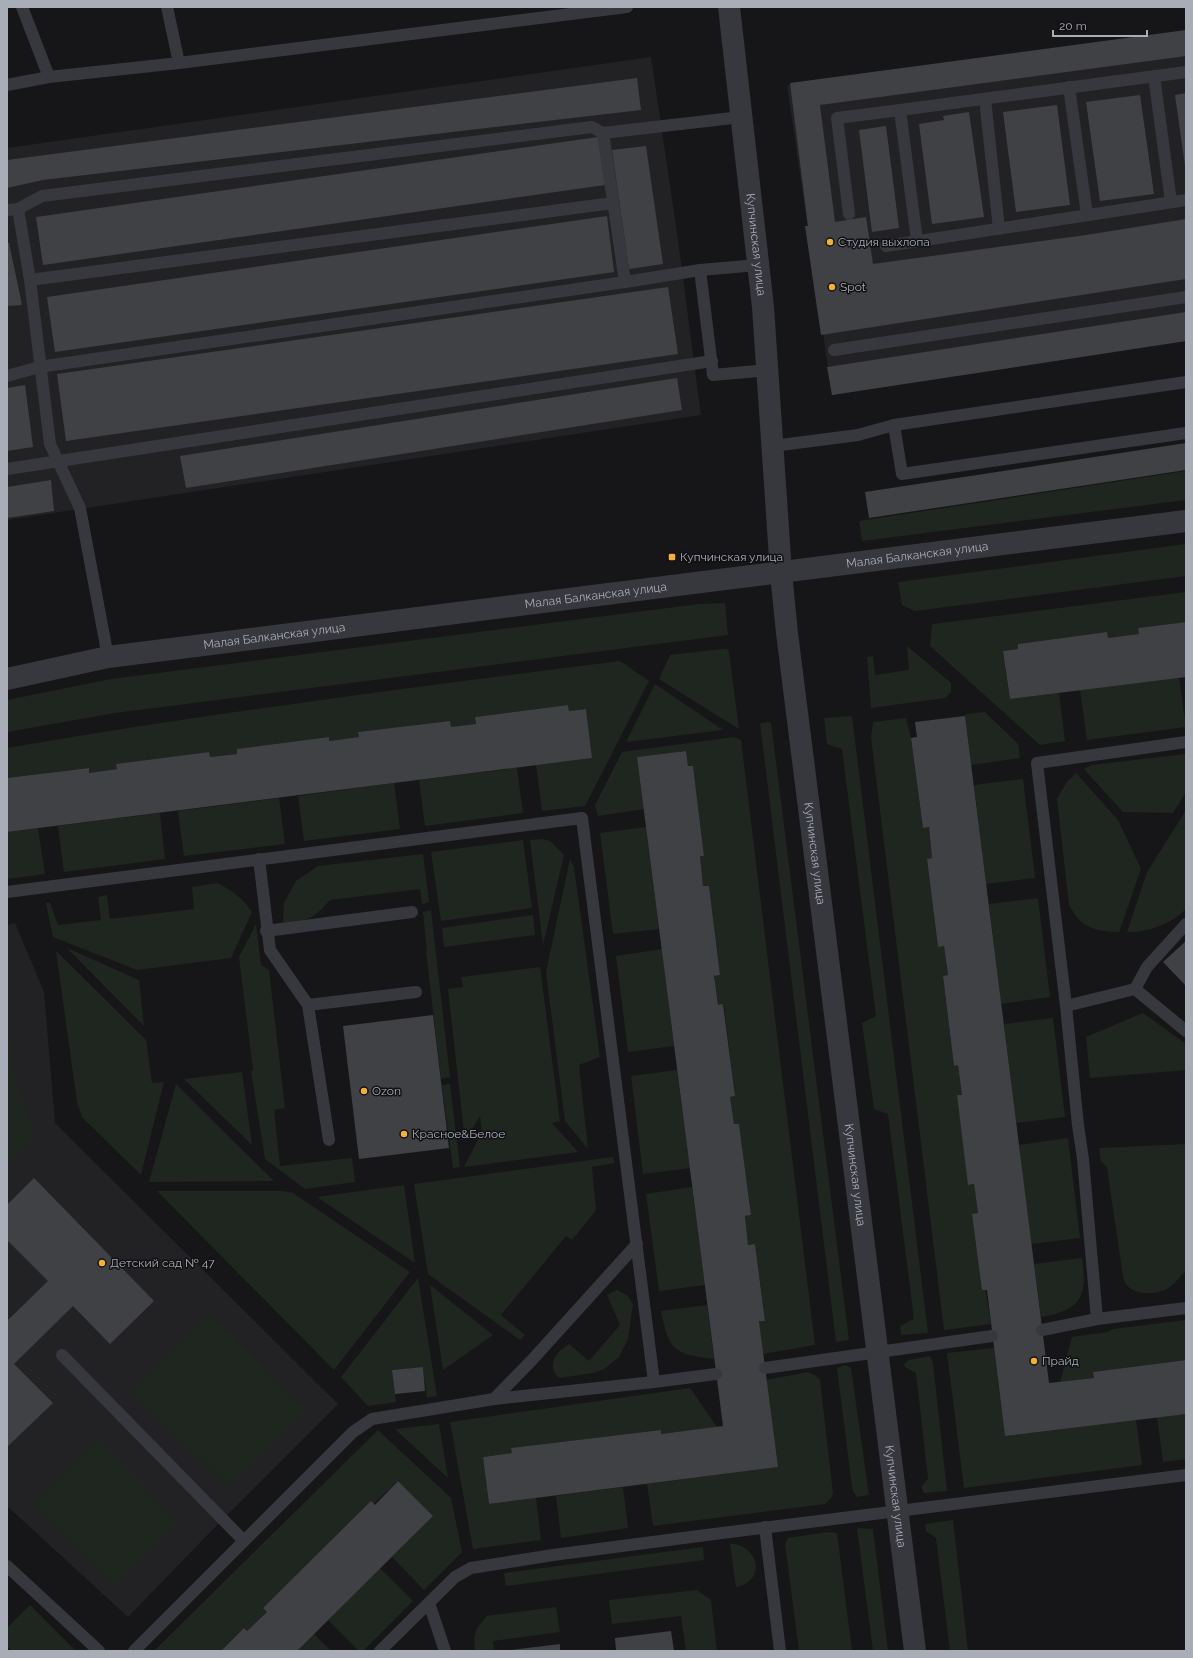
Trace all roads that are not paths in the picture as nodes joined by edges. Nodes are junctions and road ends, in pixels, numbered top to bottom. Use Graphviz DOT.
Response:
graph roads {
  1 [pos="22,7"];
  2 [pos="168,7"];
  3 [pos="626,7"];
  4 [pos="729,7"];
  5 [pos="179,62"];
  6 [pos="1186,72"];
  7 [pos="1154,76"];
  8 [pos="49,77"];
  9 [pos="7,85"];
  10 [pos="1069,88"];
  11 [pos="985,99"];
  12 [pos="900,110"];
  13 [pos="741,117"];
  14 [pos="603,133"];
  15 [pos="1186,200"];
  16 [pos="613,202"];
  17 [pos="1171,202"];
  18 [pos="13,210"];
  19 [pos="849,214"];
  20 [pos="1087,215"];
  21 [pos="999,229"];
  22 [pos="917,241"];
  23 [pos="886,246"];
  24 [pos="758,265"];
  25 [pos="700,270"];
  26 [pos="30,280"];
  27 [pos="624,282"];
  28 [pos="1186,297"];
  29 [pos="834,350"];
  30 [pos="712,361"];
  31 [pos="39,367"];
  32 [pos="768,370"];
  33 [pos="7,376"];
  34 [pos="1186,382"];
  35 [pos="894,425"];
  36 [pos="1186,432"];
  37 [pos="773,446"];
  38 [pos="58,461"];
  39 [pos="7,469"];
  40 [pos="1186,521"];
  41 [pos="781,573"];
  42 [pos="108,657"];
  43 [pos="7,679"];
  44 [pos="1186,742"];
  45 [pos="258,860"];
  46 [pos="7,892"];
  47 [pos="412,912"];
  48 [pos="1186,924"];
  49 [pos="266,931"];
  50 [pos="1135,989"];
  51 [pos="416,992"];
  52 [pos="308,1005"];
  53 [pos="1066,1006"];
  54 [pos="1186,1031"];
  55 [pos="329,1140"];
  56 [pos="637,1244"];
  57 [pos="1186,1308"];
  58 [pos="1097,1319"];
  59 [pos="1042,1330"];
  60 [pos="992,1336"];
  61 [pos="878,1351"];
  62 [pos="62,1355"];
  63 [pos="765,1368"];
  64 [pos="716,1374"];
  65 [pos="654,1382"];
  66 [pos="494,1399"];
  67 [pos="1186,1475"];
  68 [pos="897,1511"];
  69 [pos="765,1527"];
  70 [pos="244,1541"];
  71 [pos="7,1566"];
  72 [pos="428,1603"];
  73 [pos="99,1651"];
  74 [pos="134,1651"];
  75 [pos="380,1651"];
  76 [pos="445,1651"];
  77 [pos="780,1651"];
  78 [pos="915,1651"];
  1 -- 8 [label="lane"];
  2 -- 5 [label="lane"];
  3 -- 5 [label="lane"];
  4 -- 13 [label="street, Купчинская улица"];
  5 -- 8 [label="lane"];
  6 -- 7 [label="lane"];
  7 -- 10 [label="lane"];
  7 -- 17 [label="lane"];
  8 -- 9 [label="lane"];
  10 -- 11 [label="lane"];
  10 -- 20 [label="lane"];
  11 -- 12 [label="lane"];
  11 -- 21 [label="lane"];
  12 -- 19 [label="lane"];
  12 -- 22 [label="lane"];
  13 -- 14 [label="lane"];
  13 -- 24 [label="street, Купчинская улица"];
  14 -- 16 [label="lane"];
  14 -- 18 [label="lane"];
  15 -- 17 [label="lane"];
  16 -- 26 [label="lane"];
  16 -- 27 [label="lane"];
  17 -- 20 [label="lane"];
  18 -- 26 [label="lane"];
  20 -- 21 [label="lane"];
  21 -- 22 [label="lane"];
  22 -- 23 [label="lane"];
  24 -- 25 [label="lane"];
  24 -- 32 [label="street, Купчинская улица"];
  25 -- 27 [label="lane"];
  25 -- 30 [label="lane"];
  26 -- 31 [label="lane"];
  27 -- 31 [label="lane"];
  28 -- 29 [label="lane"];
  30 -- 32 [label="lane"];
  30 -- 38 [label="lane"];
  31 -- 33 [label="lane"];
  31 -- 38 [label="lane"];
  32 -- 37 [label="street, Купчинская улица"];
  34 -- 35 [label="lane"];
  35 -- 36 [label="lane"];
  35 -- 37 [label="lane"];
  37 -- 41 [label="street, Купчинская улица"];
  38 -- 39 [label="lane"];
  38 -- 42 [label="lane"];
  40 -- 41 [label="street, Малая Балканская улица"];
  41 -- 42 [label="street, Малая Балканская улица"];
  41 -- 61 [label="street, Купчинская улица"];
  42 -- 43 [label="street, Малая Балканская улица"];
  44 -- 53 [label="lane"];
  45 -- 46 [label="lane"];
  45 -- 49 [label="lane"];
  45 -- 56 [label="lane"];
  47 -- 49 [label="lane"];
  48 -- 50 [label="lane"];
  49 -- 52 [label="lane"];
  50 -- 53 [label="lane"];
  50 -- 54 [label="lane"];
  51 -- 52 [label="lane"];
  52 -- 55 [label="lane"];
  53 -- 58 [label="lane"];
  56 -- 65 [label="lane"];
  56 -- 66 [label="lane"];
  57 -- 58 [label="lane"];
  58 -- 59 [label="lane"];
  60 -- 61 [label="lane"];
  61 -- 63 [label="lane"];
  61 -- 68 [label="street, Купчинская улица"];
  62 -- 70 [label="lane"];
  64 -- 65 [label="lane"];
  65 -- 66 [label="lane"];
  66 -- 70 [label="lane"];
  67 -- 68 [label="lane"];
  68 -- 69 [label="lane"];
  68 -- 78 [label="street, Купчинская улица"];
  69 -- 72 [label="lane"];
  69 -- 77 [label="lane"];
  70 -- 74 [label="lane"];
  71 -- 73 [label="lane"];
  72 -- 75 [label="lane"];
  72 -- 76 [label="lane"];
}
